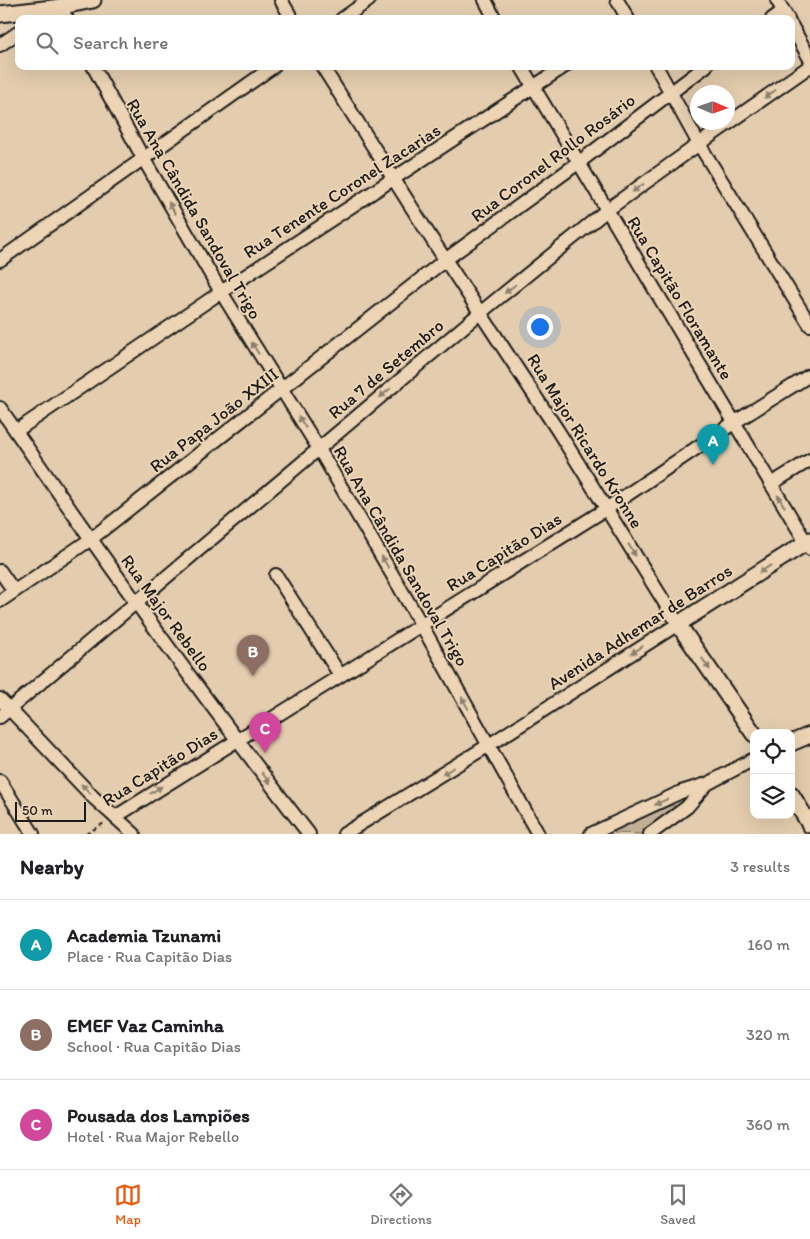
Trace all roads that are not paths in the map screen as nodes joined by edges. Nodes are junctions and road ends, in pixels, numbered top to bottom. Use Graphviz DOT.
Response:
graph roads {
  1 [pos="93,0"];
  2 [pos="281,0"];
  3 [pos="369,0"];
  4 [pos="484,0"];
  5 [pos="617,0"];
  6 [pos="60,11"];
  7 [pos="0,14"];
  8 [pos="290,15"];
  9 [pos="348,15"];
  10 [pos="493,15"];
  11 [pos="626,15"];
  12 [pos="795,32"];
  13 [pos="15,35"];
  14 [pos="0,45"];
  15 [pos="810,59"];
  16 [pos="810,66"];
  17 [pos="95,70"];
  18 [pos="268,70"];
  19 [pos="325,70"];
  20 [pos="522,70"];
  21 [pos="559,70"];
  22 [pos="658,70"];
  23 [pos="700,70"];
  24 [pos="532,87"];
  25 [pos="670,92"];
  26 [pos="699,144"];
  27 [pos="143,158"];
  28 [pos="578,163"];
  29 [pos="394,179"];
  30 [pos="607,210"];
  31 [pos="0,260"];
  32 [pos="445,260"];
  33 [pos="221,292"];
  34 [pos="480,313"];
  35 [pos="810,325"];
  36 [pos="810,375"];
  37 [pos="281,389"];
  38 [pos="0,408"];
  39 [pos="734,422"];
  40 [pos="16,431"];
  41 [pos="319,449"];
  42 [pos="810,460"];
  43 [pos="771,484"];
  44 [pos="606,509"];
  45 [pos="91,539"];
  46 [pos="809,544"];
  47 [pos="0,571"];
  48 [pos="276,575"];
  49 [pos="14,591"];
  50 [pos="0,601"];
  51 [pos="136,603"];
  52 [pos="421,624"];
  53 [pos="678,624"];
  54 [pos="340,675"];
  55 [pos="0,699"];
  56 [pos="5,714"];
  57 [pos="751,729"];
  58 [pos="810,735"];
  59 [pos="236,740"];
  60 [pos="795,741"];
  61 [pos="489,745"];
  62 [pos="750,761"];
  63 [pos="0,781"];
  64 [pos="706,784"];
  65 [pos="795,801"];
  66 [pos="115,816"];
  67 [pos="810,825"];
  68 [pos="609,831"];
  69 [pos="33,834"];
  70 [pos="134,834"];
  71 [pos="309,834"];
  72 [pos="344,834"];
  73 [pos="538,834"];
  74 [pos="591,834"];
  75 [pos="650,834"];
  1 -- 6 [label="main road"];
  2 -- 8 [label="street"];
  3 -- 9 [label="street"];
  4 -- 10 [label="street"];
  5 -- 11 [label="street"];
  6 -- 7 [label="main road"];
  12 -- 15 [label="street"];
  13 -- 14 [label="street"];
  16 -- 26 [label="street, Rua 7 de Setembro, one-way"];
  17 -- 27 [label="street, Rua Ana Cândida Sandoval Trigo"];
  18 -- 27 [label="street"];
  19 -- 29 [label="street, Rua Major Ricardo Kronne"];
  20 -- 24 [label="street, Rua Capitão Floramante"];
  21 -- 24 [label="street, Rua Tenente Coronel Zacarias"];
  22 -- 25 [label="street"];
  23 -- 25 [label="street, Rua Coronel Rollo Rosário"];
  24 -- 28 [label="street, Rua Capitão Floramante"];
  24 -- 29 [label="street, Rua Tenente Coronel Zacarias"];
  25 -- 26 [label="street"];
  25 -- 28 [label="street, Rua Coronel Rollo Rosário"];
  26 -- 30 [label="street, Rua 7 de Setembro, one-way"];
  26 -- 35 [label="street"];
  27 -- 31 [label="street"];
  33 -- 27 [label="street, Rua Ana Cândida Sandoval Trigo, one-way"];
  28 -- 30 [label="street, Rua Capitão Floramante"];
  28 -- 32 [label="street, Rua Coronel Rollo Rosário"];
  29 -- 32 [label="street, Rua Major Ricardo Kronne"];
  29 -- 33 [label="street, Rua Tenente Coronel Zacarias"];
  30 -- 34 [label="street, Rua 7 de Setembro, one-way"];
  30 -- 39 [label="street, Rua Capitão Floramante"];
  32 -- 34 [label="street, Rua Major Ricardo Kronne"];
  32 -- 37 [label="street, Rua Papa João XXIII"];
  37 -- 33 [label="street, Rua Ana Cândida Sandoval Trigo, one-way"];
  33 -- 40 [label="street, Rua Tenente Coronel Zacarias"];
  34 -- 41 [label="street, Rua 7 de Setembro, one-way"];
  34 -- 44 [label="street, Rua Major Ricardo Kronne"];
  36 -- 39 [label="street, Rua Capitão Dias"];
  41 -- 37 [label="street, Rua Ana Cândida Sandoval Trigo, one-way"];
  37 -- 45 [label="street, Rua Papa João XXIII"];
  38 -- 40 [label="street, Rua Major Rebello"];
  39 -- 43 [label="street, Rua Capitão Floramante"];
  39 -- 44 [label="street, Rua Capitão Dias"];
  40 -- 45 [label="street, Rua Major Rebello"];
  41 -- 51 [label="street, Rua 7 de Setembro"];
  52 -- 41 [label="street, Rua Ana Cândida Sandoval Trigo, one-way"];
  42 -- 43 [label="street"];
  46 -- 43 [label="street, Rua Capitão Floramante, one-way"];
  44 -- 52 [label="street, Rua Capitão Dias"];
  44 -- 53 [label="street, Rua Major Ricardo Kronne, one-way"];
  45 -- 49 [label="street, Rua Papa João XXIII"];
  45 -- 51 [label="street, Rua Major Rebello"];
  46 -- 53 [label="main road, Avenida Adhemar de Barros, one-way"];
  47 -- 49 [label="street"];
  48 -- 54 [label="street"];
  49 -- 50 [label="street, Rua Papa João XXIII"];
  51 -- 56 [label="street, Rua 7 de Setembro"];
  51 -- 59 [label="street, Rua Major Rebello"];
  52 -- 54 [label="street, Rua Capitão Dias"];
  61 -- 52 [label="street, Rua Ana Cândida Sandoval Trigo, one-way"];
  53 -- 57 [label="main road, Rua Major Ricardo Kronne, one-way"];
  53 -- 61 [label="street, Avenida Adhemar de Barros, one-way"];
  54 -- 59 [label="street, Rua Capitão Dias"];
  55 -- 56 [label="street"];
  66 -- 56 [label="street, one-way"];
  58 -- 60 [label="main road"];
  66 -- 59 [label="street, Rua Capitão Dias, one-way"];
  59 -- 71 [label="street, Rua Major Rebello, one-way"];
  61 -- 72 [label="street, Avenida Adhemar de Barros, one-way"];
  61 -- 73 [label="street, Rua Ana Cândida Sandoval Trigo"];
  62 -- 64 [label="street"];
  63 -- 69 [label="street"];
  64 -- 68 [label="street, one-way"];
  64 -- 75 [label="street"];
  65 -- 67 [label="main road"];
  66 -- 70 [label="street"];
  68 -- 74 [label="street"];
}
